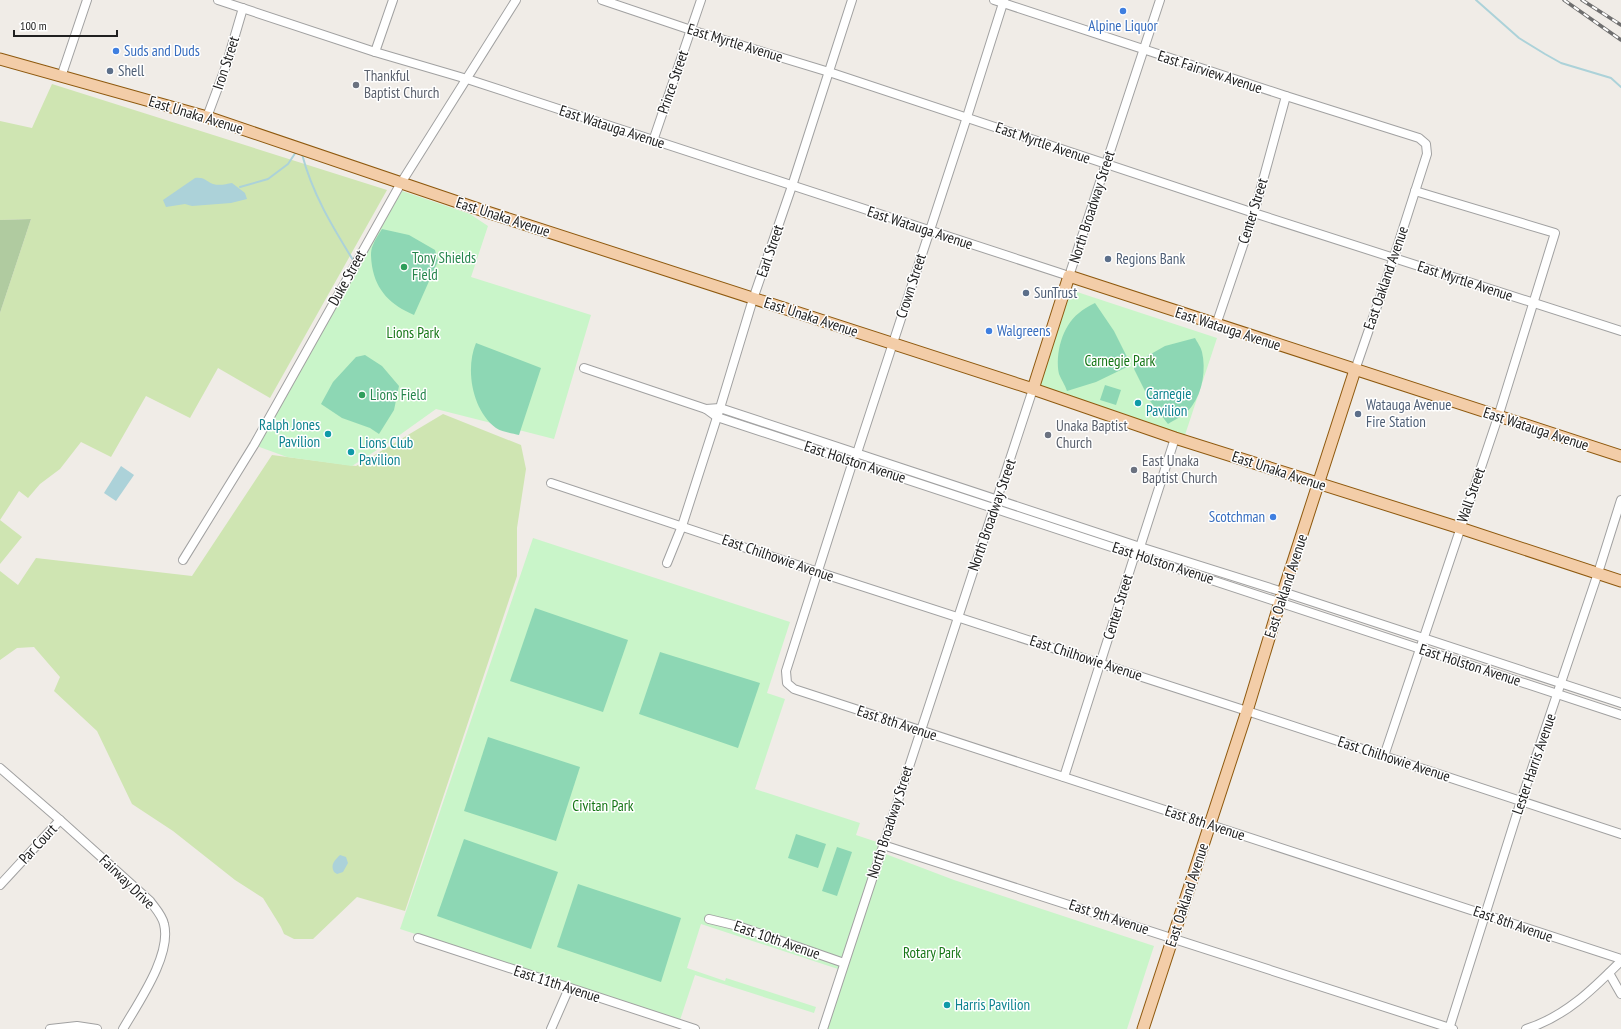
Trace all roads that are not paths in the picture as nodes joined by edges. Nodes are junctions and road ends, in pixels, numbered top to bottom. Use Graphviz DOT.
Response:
graph roads {
  1 [pos="87,0"];
  2 [pos="218,0"];
  3 [pos="393,0"];
  4 [pos="516,0"];
  5 [pos="602,0"];
  6 [pos="701,0"];
  7 [pos="852,0"];
  8 [pos="994,0"];
  9 [pos="1160,0"];
  10 [pos="1003,1"];
  11 [pos="243,8"];
  12 [pos="691,30"];
  13 [pos="1144,50"];
  14 [pos="375,52"];
  15 [pos="0,59"];
  16 [pos="829,72"];
  17 [pos="61,77"];
  18 [pos="467,79"];
  19 [pos="1286,96"];
  20 [pos="207,117"];
  21 [pos="967,117"];
  22 [pos="654,141"];
  23 [pos="1426,144"];
  24 [pos="1106,165"];
  25 [pos="401,183"];
  26 [pos="792,186"];
  27 [pos="1414,191"];
  28 [pos="1254,213"];
  29 [pos="929,232"];
  30 [pos="1394,258"];
  31 [pos="1069,276"];
  32 [pos="753,299"];
  33 [pos="1534,303"];
  34 [pos="1216,325"];
  35 [pos="1621,331"];
  36 [pos="892,343"];
  37 [pos="584,368"];
  38 [pos="1355,370"];
  39 [pos="1033,389"];
  40 [pos="720,408"];
  41 [pos="706,409"];
  42 [pos="717,417"];
  43 [pos="1498,417"];
  44 [pos="1175,438"];
  45 [pos="857,453"];
  46 [pos="1621,456"];
  47 [pos="853,461"];
  48 [pos="552,483"];
  49 [pos="1320,483"];
  50 [pos="996,499"];
  51 [pos="1621,500"];
  52 [pos="994,508"];
  53 [pos="682,526"];
  54 [pos="1460,528"];
  55 [pos="1140,547"];
  56 [pos="1135,554"];
  57 [pos="183,560"];
  58 [pos="667,563"];
  59 [pos="818,572"];
  60 [pos="1598,574"];
  61 [pos="1621,581"];
  62 [pos="1282,597"];
  63 [pos="958,616"];
  64 [pos="1424,638"];
  65 [pos="1421,649"];
  66 [pos="1101,663"];
  67 [pos="1562,683"];
  68 [pos="790,686"];
  69 [pos="1558,693"];
  70 [pos="1621,703"];
  71 [pos="1247,710"];
  72 [pos="1621,715"];
  73 [pos="920,731"];
  74 [pos="1384,756"];
  75 [pos="0,768"];
  76 [pos="1064,777"];
  77 [pos="1521,801"];
  78 [pos="60,820"];
  79 [pos="1209,824"];
  80 [pos="1621,834"];
  81 [pos="883,845"];
  82 [pos="0,886"];
  83 [pos="1486,914"];
  84 [pos="709,919"];
  85 [pos="418,938"];
  86 [pos="1174,938"];
  87 [pos="1621,960"];
  88 [pos="844,963"];
  89 [pos="1609,973"];
  90 [pos="569,988"];
  91 [pos="1621,994"];
  92 [pos="670,1021"];
  93 [pos="50,1029"];
  94 [pos="97,1029"];
  95 [pos="123,1029"];
  96 [pos="550,1029"];
  97 [pos="667,1029"];
  98 [pos="696,1029"];
  99 [pos="823,1029"];
  100 [pos="1143,1029"];
  101 [pos="1450,1029"];
  102 [pos="1526,1029"];
  1 -- 17 [label="street"];
  2 -- 11 [label="street, East Watauga Avenue"];
  3 -- 14 [label="street"];
  4 -- 18 [label="street, Duke Street"];
  5 -- 12 [label="street, East Myrtle Avenue"];
  6 -- 12 [label="street, Prince Street"];
  7 -- 16 [label="street, Earl Street"];
  8 -- 10 [label="street, East Fairview Avenue"];
  9 -- 13 [label="street, North Broadway Street"];
  10 -- 13 [label="street, East Fairview Avenue"];
  10 -- 21 [label="street, Crown Street"];
  11 -- 14 [label="street, East Watauga Avenue"];
  11 -- 20 [label="street, Iron Street"];
  12 -- 16 [label="street, East Myrtle Avenue"];
  12 -- 22 [label="street, Prince Street"];
  13 -- 19 [label="street, East Fairview Avenue"];
  13 -- 24 [label="street, North Broadway Street"];
  14 -- 18 [label="street, East Watauga Avenue"];
  15 -- 17 [label="main road, East Unaka Avenue"];
  16 -- 21 [label="street, East Myrtle Avenue"];
  16 -- 26 [label="street, Earl Street"];
  17 -- 20 [label="main road, East Unaka Avenue"];
  18 -- 22 [label="street, East Watauga Avenue"];
  18 -- 25 [label="street, Duke Street"];
  19 -- 23 [label="street, East Fairview Avenue"];
  19 -- 28 [label="street, Center Street"];
  20 -- 25 [label="main road, East Unaka Avenue"];
  21 -- 24 [label="street, East Myrtle Avenue"];
  21 -- 29 [label="street, Crown Street"];
  22 -- 26 [label="street, East Watauga Avenue"];
  23 -- 27 [label="street, East Oakland Avenue"];
  24 -- 28 [label="street, East Myrtle Avenue"];
  24 -- 31 [label="street, North Broadway Street"];
  25 -- 32 [label="main road, East Unaka Avenue"];
  25 -- 57 [label="street, Duke Street"];
  26 -- 29 [label="street, East Watauga Avenue"];
  26 -- 32 [label="street, Earl Street"];
  27 -- 30 [label="street, East Oakland Avenue"];
  27 -- 33 [label="street, Wall Street"];
  28 -- 30 [label="street, East Myrtle Avenue"];
  28 -- 34 [label="street, Center Street"];
  29 -- 31 [label="street, East Watauga Avenue"];
  29 -- 36 [label="street, Crown Street"];
  30 -- 33 [label="street, East Myrtle Avenue"];
  30 -- 38 [label="street, East Oakland Avenue"];
  31 -- 34 [label="main road, East Watauga Avenue"];
  31 -- 39 [label="main road, North Broadway Street"];
  32 -- 36 [label="main road, East Unaka Avenue"];
  32 -- 40 [label="street, Earl Street"];
  33 -- 35 [label="street, East Myrtle Avenue"];
  33 -- 43 [label="street, Wall Street"];
  34 -- 38 [label="main road, East Watauga Avenue"];
  36 -- 39 [label="main road, East Unaka Avenue"];
  36 -- 45 [label="street, Crown Street"];
  37 -- 41 [label="street, East Holston Avenue"];
  38 -- 43 [label="main road, East Watauga Avenue"];
  38 -- 49 [label="main road, East Oakland Avenue"];
  39 -- 44 [label="main road, East Unaka Avenue"];
  39 -- 50 [label="street, North Broadway Street"];
  40 -- 41 [label="street, East Holston Avenue"];
  40 -- 42 [label="street, Earl Street"];
  40 -- 45 [label="street, East Holston Avenue"];
  41 -- 42 [label="street, East Holston Avenue"];
  42 -- 47 [label="street, East Holston Avenue"];
  42 -- 53 [label="street, Earl Street"];
  43 -- 46 [label="main road, East Watauga Avenue"];
  43 -- 54 [label="street, Wall Street"];
  44 -- 49 [label="main road, East Unaka Avenue"];
  44 -- 55 [label="street, Center Street"];
  45 -- 47 [label="street, Crown Street"];
  45 -- 50 [label="street, East Holston Avenue"];
  47 -- 52 [label="street, East Holston Avenue"];
  47 -- 59 [label="street, Crown Street"];
  48 -- 53 [label="street, East Chilhowie Avenue"];
  49 -- 54 [label="main road, East Unaka Avenue"];
  49 -- 62 [label="main road, East Oakland Avenue"];
  50 -- 52 [label="street, North Broadway Street"];
  50 -- 55 [label="street, East Holston Avenue"];
  51 -- 60 [label="street, Lester Harris Avenue"];
  52 -- 56 [label="street, East Holston Avenue"];
  52 -- 63 [label="street, North Broadway Street"];
  53 -- 58 [label="street, Earl Street"];
  53 -- 59 [label="street, East Chilhowie Avenue"];
  54 -- 60 [label="main road, East Unaka Avenue"];
  54 -- 64 [label="street, Wall Street"];
  55 -- 56 [label="street, Center Street"];
  55 -- 62 [label="street, East Holston Avenue"];
  56 -- 62 [label="street, East Holston Avenue"];
  56 -- 66 [label="street, Center Street"];
  59 -- 63 [label="street, East Chilhowie Avenue"];
  59 -- 68 [label="street, Crown Street"];
  60 -- 61 [label="main road, East Unaka Avenue"];
  60 -- 67 [label="street, Lester Harris Avenue"];
  62 -- 64 [label="street, East Holston Avenue"];
  62 -- 65 [label="street, East Holston Avenue"];
  62 -- 71 [label="main road, East Oakland Avenue"];
  63 -- 66 [label="street, East Chilhowie Avenue"];
  63 -- 73 [label="street, North Broadway Street"];
  64 -- 65 [label="street, Wall Street"];
  64 -- 67 [label="street, East Holston Avenue"];
  65 -- 69 [label="street, East Holston Avenue"];
  65 -- 74 [label="street, Wall Street"];
  66 -- 71 [label="street, East Chilhowie Avenue"];
  66 -- 76 [label="street, Center Street"];
  67 -- 69 [label="street, Lester Harris Avenue"];
  67 -- 70 [label="street, East Holston Avenue"];
  68 -- 73 [label="street, East 8th Avenue"];
  69 -- 72 [label="street, East Holston Avenue"];
  69 -- 77 [label="street, Lester Harris Avenue"];
  71 -- 74 [label="street, East Chilhowie Avenue"];
  71 -- 79 [label="main road, East Oakland Avenue"];
  73 -- 76 [label="street, East 8th Avenue"];
  73 -- 81 [label="street, North Broadway Street"];
  74 -- 77 [label="street, East Chilhowie Avenue"];
  75 -- 78 [label="street, Fairway Drive"];
  76 -- 79 [label="street, East 8th Avenue"];
  77 -- 80 [label="street, East Chilhowie Avenue"];
  77 -- 83 [label="street, Lester Harris Avenue"];
  78 -- 82 [label="street, Par Court"];
  78 -- 95 [label="street, Fairway Drive"];
  79 -- 83 [label="street, East 8th Avenue"];
  79 -- 86 [label="main road, East Oakland Avenue"];
  81 -- 86 [label="street, East 9th Avenue"];
  81 -- 88 [label="street, North Broadway Street"];
  83 -- 87 [label="street, East 8th Avenue"];
  83 -- 101 [label="street, Lester Harris Avenue"];
  84 -- 88 [label="street, East 10th Avenue"];
  85 -- 90 [label="street, East 11th Avenue"];
  86 -- 100 [label="main road, East Oakland Avenue"];
  86 -- 101 [label="street, East 9th Avenue"];
  87 -- 89 [label="street"];
  88 -- 99 [label="street, North Broadway Street"];
  89 -- 91 [label="street"];
  89 -- 102 [label="street"];
  90 -- 92 [label="street, East 11th Avenue"];
  90 -- 96 [label="street"];
  92 -- 97 [label="street"];
  92 -- 98 [label="street, East 11th Avenue"];
  93 -- 94 [label="street"];
}
